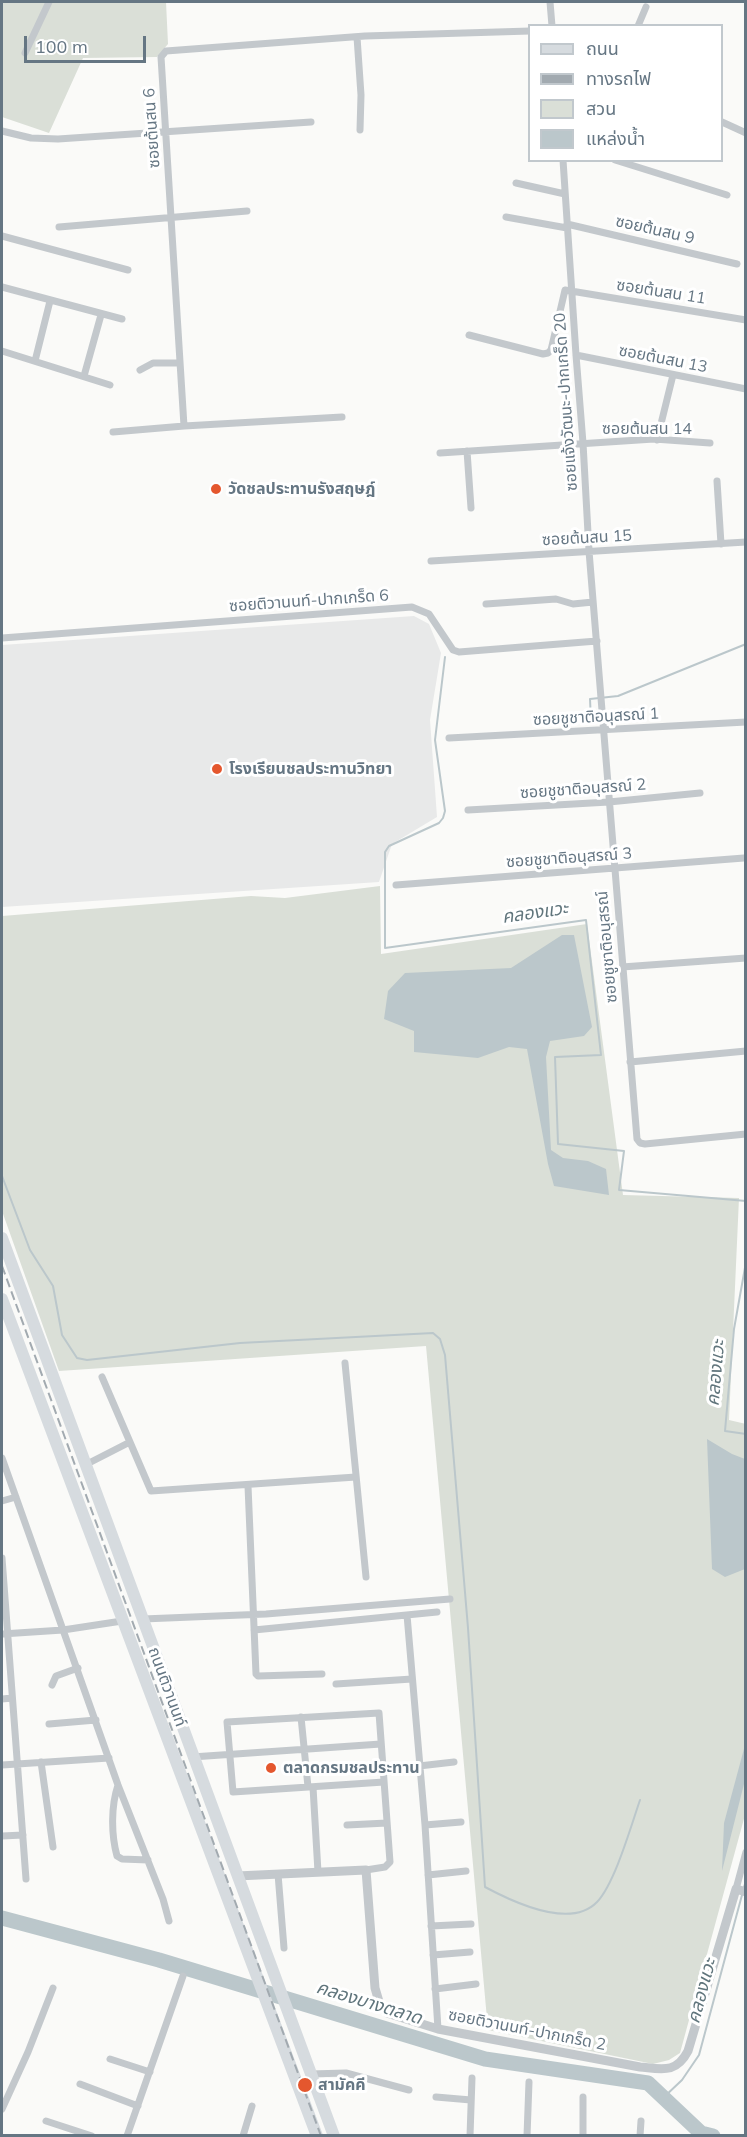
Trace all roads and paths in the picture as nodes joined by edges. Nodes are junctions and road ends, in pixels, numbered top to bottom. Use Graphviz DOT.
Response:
graph roads {
  1 [pos="49,2"];
  2 [pos="550,2"];
  3 [pos="646,7"];
  4 [pos="552,24"];
  5 [pos="640,24"];
  6 [pos="528,31"];
  7 [pos="357,37"];
  8 [pos="24,53"];
  9 [pos="310,122"];
  10 [pos="723,122"];
  11 [pos="360,130"];
  12 [pos="2,131"];
  13 [pos="165,131"];
  14 [pos="746,133"];
  15 [pos="563,162"];
  16 [pos="621,162"];
  17 [pos="516,183"];
  18 [pos="565,194"];
  19 [pos="727,195"];
  20 [pos="247,211"];
  21 [pos="172,216"];
  22 [pos="506,217"];
  23 [pos="567,226"];
  24 [pos="59,227"];
  25 [pos="2,236"];
  26 [pos="737,264"];
  27 [pos="128,270"];
  28 [pos="2,287"];
  29 [pos="572,291"];
  30 [pos="50,301"];
  31 [pos="101,315"];
  32 [pos="122,319"];
  33 [pos="746,320"];
  34 [pos="469,335"];
  35 [pos="2,351"];
  36 [pos="576,355"];
  37 [pos="35,361"];
  38 [pos="180,363"];
  39 [pos="140,370"];
  40 [pos="673,375"];
  41 [pos="84,376"];
  42 [pos="110,385"];
  43 [pos="746,389"];
  44 [pos="342,417"];
  45 [pos="184,426"];
  46 [pos="113,432"];
  47 [pos="657,440"];
  48 [pos="584,443"];
  49 [pos="710,443"];
  50 [pos="467,451"];
  51 [pos="440,453"];
  52 [pos="717,481"];
  53 [pos="471,508"];
  54 [pos="746,542"];
  55 [pos="721,544"];
  56 [pos="589,551"];
  57 [pos="431,561"];
  58 [pos="593,602"];
  59 [pos="486,604"];
  60 [pos="2,638"];
  61 [pos="597,641"];
  62 [pos="746,722"];
  63 [pos="604,730"];
  64 [pos="448,738"];
  65 [pos="700,793"];
  66 [pos="609,801"];
  67 [pos="468,810"];
  68 [pos="744,858"];
  69 [pos="614,868"];
  70 [pos="396,885"];
  71 [pos="746,958"];
  72 [pos="622,967"];
  73 [pos="746,1051"];
  74 [pos="630,1062"];
  75 [pos="746,1134"];
  76 [pos="2,1238"];
  77 [pos="2,1299"];
  78 [pos="345,1362"];
  79 [pos="102,1377"];
  80 [pos="130,1442"];
  81 [pos="2,1458"];
  82 [pos="87,1464"];
  83 [pos="356,1477"];
  84 [pos="248,1486"];
  85 [pos="16,1497"];
  86 [pos="2,1501"];
  87 [pos="2,1558"];
  88 [pos="2,1570"];
  89 [pos="366,1577"];
  90 [pos="450,1599"];
  91 [pos="438,1612"];
  92 [pos="254,1614"];
  93 [pos="407,1615"];
  94 [pos="143,1619"];
  95 [pos="122,1621"];
  96 [pos="63,1630"];
  97 [pos="254,1630"];
  98 [pos="4,1634"];
  99 [pos="78,1668"];
  100 [pos="322,1674"];
  101 [pos="412,1678"];
  102 [pos="336,1684"];
  103 [pos="52,1685"];
  104 [pos="12,1698"];
  105 [pos="2,1699"];
  106 [pos="301,1717"];
  107 [pos="96,1720"];
  108 [pos="49,1724"];
  109 [pos="381,1744"];
  110 [pos="304,1750"];
  111 [pos="230,1755"];
  112 [pos="192,1757"];
  113 [pos="109,1758"];
  114 [pos="41,1762"];
  115 [pos="454,1762"];
  116 [pos="17,1763"];
  117 [pos="2,1764"];
  118 [pos="419,1766"];
  119 [pos="384,1782"];
  120 [pos="118,1785"];
  121 [pos="310,1787"];
  122 [pos="460,1821"];
  123 [pos="387,1823"];
  124 [pos="346,1825"];
  125 [pos="425,1825"];
  126 [pos="22,1835"];
  127 [pos="2,1836"];
  128 [pos="53,1847"];
  129 [pos="746,1852"];
  130 [pos="148,1860"];
  131 [pos="366,1870"];
  132 [pos="466,1871"];
  133 [pos="318,1872"];
  134 [pos="278,1874"];
  135 [pos="428,1875"];
  136 [pos="237,1876"];
  137 [pos="26,1880"];
  138 [pos="740,1890"];
  139 [pos="169,1921"];
  140 [pos="471,1924"];
  141 [pos="431,1926"];
  142 [pos="284,1948"];
  143 [pos="470,1952"];
  144 [pos="433,1955"];
  145 [pos="183,1977"];
  146 [pos="476,1984"];
  147 [pos="53,1988"];
  148 [pos="435,1989"];
  149 [pos="438,2029"];
  150 [pos="110,2059"];
  151 [pos="150,2072"];
  152 [pos="310,2074"];
  153 [pos="472,2078"];
  154 [pos="529,2082"];
  155 [pos="80,2084"];
  156 [pos="409,2090"];
  157 [pos="436,2097"];
  158 [pos="584,2097"];
  159 [pos="471,2100"];
  160 [pos="138,2106"];
  161 [pos="252,2106"];
  162 [pos="2,2109"];
  163 [pos="46,2121"];
  164 [pos="641,2121"];
  165 [pos="92,2136"];
  166 [pos="126,2136"];
  167 [pos="243,2136"];
  168 [pos="317,2136"];
  169 [pos="334,2136"];
  170 [pos="470,2136"];
  171 [pos="527,2136"];
  172 [pos="582,2136"];
  173 [pos="640,2136"];
  1 -- 8 [label="street"];
  2 -- 4 [label="street"];
  3 -- 5 [label="street"];
  6 -- 7 [label="street, ซอยต้นสน 6"];
  7 -- 11 [label="street"];
  7 -- 13 [label="street, ซอยต้นสน 6"];
  9 -- 13 [label="street"];
  10 -- 14 [label="street"];
  12 -- 13 [label="street"];
  13 -- 21 [label="street, ซอยต้นสน 6"];
  15 -- 18 [label="street, ซอยแจ้งวัฒนะ-ปากเกร็ด 20"];
  16 -- 19 [label="street"];
  17 -- 18 [label="street"];
  18 -- 23 [label="street, ซอยแจ้งวัฒนะ-ปากเกร็ด 20"];
  20 -- 21 [label="street"];
  21 -- 24 [label="street"];
  21 -- 38 [label="street, ซอยต้นสน 6"];
  22 -- 23 [label="street, ซอยต้นสน 9"];
  23 -- 26 [label="street, ซอยต้นสน 9"];
  23 -- 29 [label="street, ซอยแจ้งวัฒนะ-ปากเกร็ด 20"];
  25 -- 27 [label="street"];
  28 -- 30 [label="street"];
  29 -- 33 [label="street, ซอยต้นสน 11"];
  29 -- 34 [label="street"];
  29 -- 36 [label="street, ซอยแจ้งวัฒนะ-ปากเกร็ด 20"];
  30 -- 31 [label="street"];
  30 -- 37 [label="street"];
  31 -- 32 [label="street"];
  31 -- 41 [label="street"];
  35 -- 37 [label="street"];
  36 -- 40 [label="street, ซอยต้นสน 13"];
  36 -- 48 [label="street, ซอยแจ้งวัฒนะ-ปากเกร็ด 20"];
  37 -- 41 [label="street"];
  38 -- 39 [label="street"];
  38 -- 45 [label="street, ซอยต้นสน 6"];
  40 -- 43 [label="street, ซอยต้นสน 13"];
  40 -- 47 [label="street"];
  41 -- 42 [label="street"];
  44 -- 45 [label="street"];
  45 -- 46 [label="street"];
  47 -- 48 [label="street, ซอยต้นสน 14"];
  47 -- 49 [label="street, ซอยต้นสน 14"];
  48 -- 50 [label="street, ซอยต้นสน 14"];
  48 -- 56 [label="street, ซอยแจ้งวัฒนะ-ปากเกร็ด 20"];
  50 -- 51 [label="street, ซอยต้นสน 14"];
  50 -- 53 [label="street"];
  52 -- 55 [label="street"];
  54 -- 55 [label="street, ซอยต้นสน 15"];
  55 -- 56 [label="street, ซอยต้นสน 15"];
  56 -- 57 [label="street, ซอยต้นสน 15"];
  56 -- 58 [label="street, ซอยแจ้งวัฒนะ-ปากเกร็ด 20"];
  58 -- 59 [label="street"];
  58 -- 61 [label="street, ซอยแจ้งวัฒนะ-ปากเกร็ด 20"];
  60 -- 61 [label="street, ซอยติวานนท์-ปากเกร็ด 6"];
  61 -- 63 [label="street, ซอยชูชาติอนุสรณ์"];
  62 -- 63 [label="street, ซอยชูชาติอนุสรณ์ 1"];
  63 -- 64 [label="street, ซอยชูชาติอนุสรณ์ 1"];
  63 -- 66 [label="street, ซอยชูชาติอนุสรณ์"];
  65 -- 66 [label="street, ซอยชูชาติอนุสรณ์ 2"];
  66 -- 67 [label="street, ซอยชูชาติอนุสรณ์ 2"];
  66 -- 69 [label="street, ซอยชูชาติอนุสรณ์"];
  68 -- 69 [label="street, ซอยชูชาติอนุสรณ์ 3"];
  69 -- 70 [label="street, ซอยชูชาติอนุสรณ์ 3"];
  69 -- 72 [label="street, ซอยชูชาติอนุสรณ์"];
  71 -- 72 [label="street"];
  72 -- 74 [label="street, ซอยชูชาติอนุสรณ์"];
  73 -- 74 [label="street"];
  74 -- 75 [label="street, ซอยชูชาติอนุสรณ์"];
  76 -- 82 [label="main road, ถนนติวานนท์"];
  77 -- 95 [label="main road, ถนนติวานนท์"];
  78 -- 83 [label="street"];
  79 -- 80 [label="street"];
  80 -- 82 [label="street"];
  80 -- 84 [label="street"];
  81 -- 85 [label="street"];
  82 -- 94 [label="main road, ถนนติวานนท์"];
  83 -- 84 [label="street"];
  83 -- 89 [label="street"];
  84 -- 92 [label="street"];
  85 -- 86 [label="street"];
  85 -- 96 [label="street"];
  87 -- 88 [label="street"];
  88 -- 98 [label="street"];
  90 -- 92 [label="street"];
  91 -- 93 [label="street"];
  92 -- 94 [label="street"];
  92 -- 97 [label="street"];
  93 -- 97 [label="street"];
  93 -- 101 [label="street"];
  94 -- 95 [label="main road"];
  94 -- 112 [label="main road, ถนนติวานนท์"];
  95 -- 96 [label="street"];
  95 -- 168 [label="main road, ถนนติวานนท์"];
  96 -- 98 [label="street"];
  96 -- 99 [label="street"];
  97 -- 100 [label="street"];
  98 -- 104 [label="street"];
  99 -- 103 [label="street"];
  99 -- 107 [label="street"];
  101 -- 102 [label="street"];
  101 -- 118 [label="street"];
  104 -- 105 [label="street"];
  104 -- 116 [label="street"];
  106 -- 109 [label="street"];
  106 -- 110 [label="street"];
  106 -- 111 [label="street"];
  107 -- 108 [label="street"];
  107 -- 113 [label="street"];
  109 -- 110 [label="street"];
  109 -- 119 [label="street"];
  110 -- 111 [label="street"];
  110 -- 121 [label="street"];
  111 -- 112 [label="street"];
  111 -- 121 [label="street"];
  112 -- 136 [label="main road, ถนนติวานนท์"];
  113 -- 114 [label="street"];
  113 -- 120 [label="street"];
  114 -- 116 [label="street"];
  114 -- 128 [label="street"];
  115 -- 118 [label="street"];
  116 -- 117 [label="street"];
  116 -- 126 [label="street"];
  118 -- 125 [label="street"];
  119 -- 121 [label="street"];
  119 -- 123 [label="street"];
  120 -- 130 [label="street"];
  120 -- 130 [label="street"];
  121 -- 133 [label="street"];
  122 -- 125 [label="street"];
  123 -- 124 [label="street"];
  123 -- 131 [label="street"];
  125 -- 135 [label="street"];
  126 -- 127 [label="street"];
  126 -- 137 [label="street"];
  129 -- 138 [label="street, ซอยติวานนท์-ปากเกร็ด 2"];
  130 -- 139 [label="street"];
  131 -- 133 [label="street"];
  131 -- 149 [label="street, ซอยติวานนท์-ปากเกร็ด 2"];
  132 -- 135 [label="street"];
  133 -- 134 [label="street"];
  134 -- 136 [label="street"];
  134 -- 142 [label="street"];
  135 -- 141 [label="street"];
  136 -- 152 [label="main road, ถนนติวานนท์"];
  138 -- 149 [label="street, ซอยติวานนท์-ปากเกร็ด 2"];
  140 -- 141 [label="street"];
  141 -- 144 [label="street"];
  143 -- 144 [label="street"];
  144 -- 148 [label="street"];
  145 -- 151 [label="street"];
  146 -- 148 [label="street"];
  147 -- 162 [label="street"];
  148 -- 149 [label="street"];
  150 -- 151 [label="street"];
  151 -- 160 [label="street"];
  152 -- 156 [label="street"];
  152 -- 169 [label="main road, ถนนติวานนท์"];
  153 -- 159 [label="street"];
  154 -- 171 [label="street"];
  155 -- 160 [label="street"];
  157 -- 159 [label="street"];
  158 -- 172 [label="street"];
  159 -- 170 [label="street"];
  160 -- 166 [label="street"];
  161 -- 167 [label="street"];
  163 -- 165 [label="street"];
  164 -- 173 [label="street"];
}
